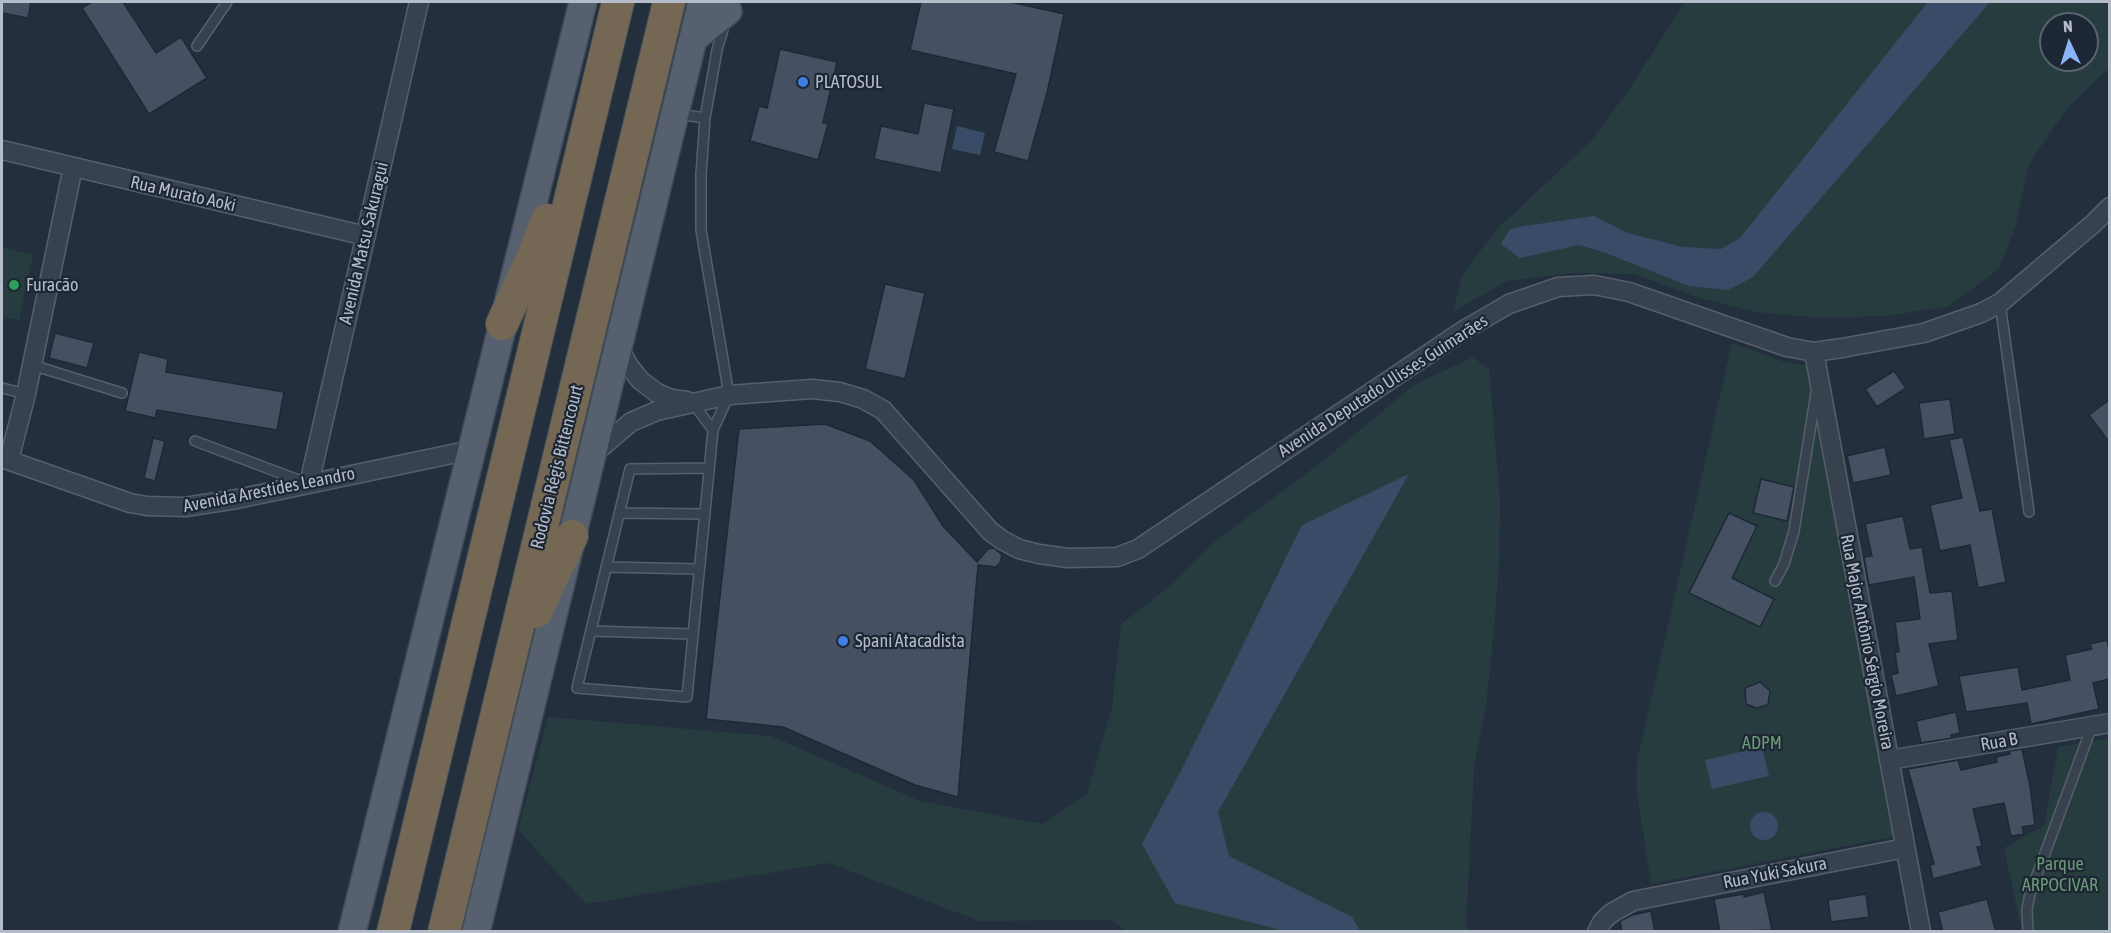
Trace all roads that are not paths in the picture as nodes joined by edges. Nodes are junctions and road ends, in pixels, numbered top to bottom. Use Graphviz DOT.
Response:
graph roads {
  1 [pos="227,2"];
  2 [pos="419,2"];
  3 [pos="583,2"];
  4 [pos="618,2"];
  5 [pos="669,2"];
  6 [pos="702,2"];
  7 [pos="729,6"];
  8 [pos="694,38"];
  9 [pos="197,46"];
  10 [pos="601,69"];
  11 [pos="676,114"];
  12 [pos="705,118"];
  13 [pos="2,150"];
  14 [pos="73,167"];
  15 [pos="2109,209"];
  16 [pos="366,236"];
  17 [pos="2000,303"];
  18 [pos="502,324"];
  19 [pos="618,346"];
  20 [pos="1814,352"];
  21 [pos="32,365"];
  22 [pos="1818,378"];
  23 [pos="2,388"];
  24 [pos="122,393"];
  25 [pos="26,394"];
  26 [pos="729,395"];
  27 [pos="692,402"];
  28 [pos="713,430"];
  29 [pos="195,441"];
  30 [pos="471,450"];
  31 [pos="591,456"];
  32 [pos="5,459"];
  33 [pos="710,468"];
  34 [pos="309,484"];
  35 [pos="2029,512"];
  36 [pos="619,513"];
  37 [pos="705,514"];
  38 [pos="572,536"];
  39 [pos="606,567"];
  40 [pos="699,569"];
  41 [pos="1775,581"];
  42 [pos="591,631"];
  43 [pos="693,634"];
  44 [pos="496,720"];
  45 [pos="2100,725"];
  46 [pos="1889,760"];
  47 [pos="1905,848"];
  48 [pos="352,932"];
  49 [pos="393,932"];
  50 [pos="444,932"];
  51 [pos="476,932"];
  52 [pos="1597,932"];
  53 [pos="1921,932"];
  54 [pos="2028,932"];
  1 -- 9 [label="lane"];
  2 -- 16 [label="street, Avenida Matsu Sakuragui"];
  3 -- 18 [label="main road"];
  4 -- 10 [label="highway"];
  5 -- 44 [label="highway, Rodovia Régis Bittencourt"];
  6 -- 8 [label="main road"];
  7 -- 8 [label="main road"];
  7 -- 12 [label="lane"];
  8 -- 11 [label="main road"];
  10 -- 18 [label="highway"];
  10 -- 49 [label="highway"];
  11 -- 12 [label="lane"];
  11 -- 19 [label="main road"];
  12 -- 26 [label="lane"];
  13 -- 14 [label="street, Rua Murato Aoki"];
  14 -- 16 [label="street, Rua Murato Aoki"];
  14 -- 21 [label="street"];
  15 -- 17 [label="street, Avenida Deputado Ulisses Guimarães"];
  16 -- 34 [label="street, Avenida Matsu Sakuragui"];
  17 -- 20 [label="street, Avenida Deputado Ulisses Guimarães"];
  17 -- 35 [label="lane"];
  18 -- 30 [label="main road"];
  19 -- 27 [label="street, Avenida Deputado Ulisses Guimarães"];
  19 -- 31 [label="main road"];
  20 -- 22 [label="street, Rua Major Antônio Sérgio Moreira"];
  20 -- 26 [label="street, Avenida Deputado Ulisses Guimarães"];
  21 -- 24 [label="lane"];
  21 -- 25 [label="street"];
  22 -- 41 [label="lane"];
  22 -- 46 [label="street, Rua Major Antônio Sérgio Moreira"];
  23 -- 25 [label="lane"];
  25 -- 32 [label="street"];
  26 -- 27 [label="street, Avenida Deputado Ulisses Guimarães"];
  26 -- 28 [label="lane"];
  27 -- 28 [label="lane"];
  27 -- 31 [label="street, Avenida Deputado Ulisses Guimarães"];
  28 -- 33 [label="lane"];
  29 -- 34 [label="lane"];
  30 -- 34 [label="street, Avenida Arestides Leandro"];
  30 -- 48 [label="main road"];
  31 -- 38 [label="main road"];
  32 -- 34 [label="street, Avenida Arestides Leandro"];
  33 -- 36 [label="lane"];
  33 -- 37 [label="lane"];
  36 -- 37 [label="lane"];
  36 -- 39 [label="lane"];
  37 -- 40 [label="lane"];
  38 -- 44 [label="highway"];
  38 -- 51 [label="main road"];
  39 -- 40 [label="lane"];
  39 -- 42 [label="lane"];
  40 -- 43 [label="lane"];
  42 -- 43 [label="lane"];
  42 -- 43 [label="lane"];
  44 -- 50 [label="highway, Rodovia Régis Bittencourt"];
  45 -- 46 [label="street, Rua B"];
  45 -- 54 [label="lane"];
  46 -- 47 [label="street, Rua Major Antônio Sérgio Moreira"];
  47 -- 52 [label="street, Rua Yuki Sakura"];
  47 -- 53 [label="street, Rua Major Antônio Sérgio Moreira"];
}
